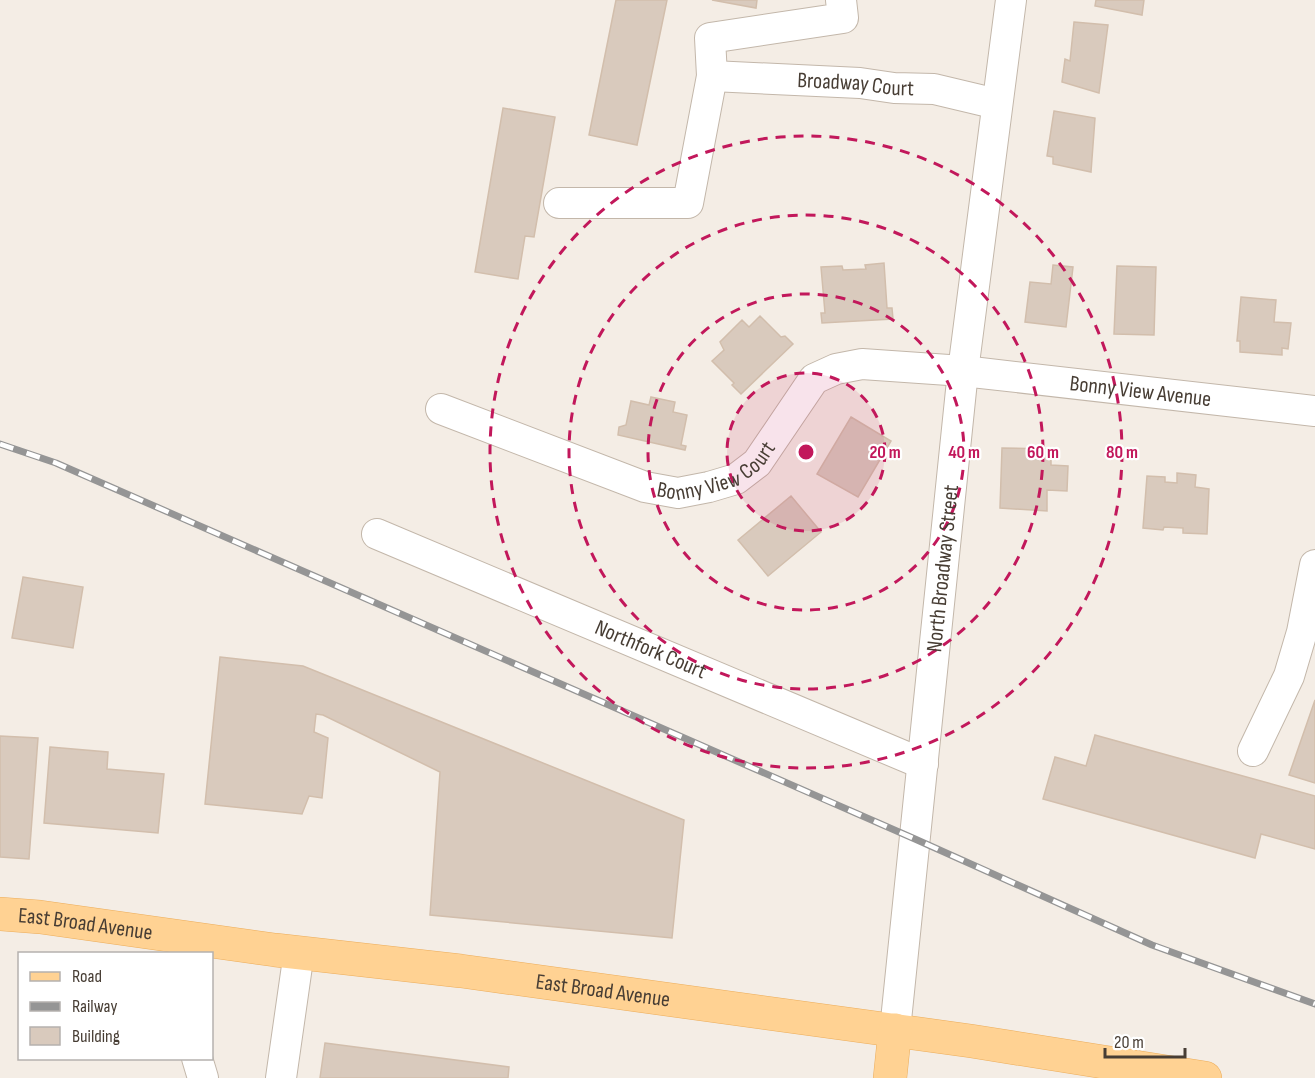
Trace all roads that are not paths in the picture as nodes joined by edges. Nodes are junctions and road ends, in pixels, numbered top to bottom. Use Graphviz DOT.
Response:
graph roads {
  1 [pos="841,0"];
  2 [pos="1011,0"];
  3 [pos="712,76"];
  4 [pos="997,104"];
  5 [pos="559,203"];
  6 [pos="963,371"];
  7 [pos="441,409"];
  8 [pos="1315,411"];
  9 [pos="377,534"];
  10 [pos="1315,565"];
  11 [pos="1308,633"];
  12 [pos="1253,751"];
  13 [pos="923,764"];
  14 [pos="0,914"];
  15 [pos="166,944"];
  16 [pos="299,952"];
  17 [pos="895,1030"];
  18 [pos="198,1060"];
  19 [pos="1103,1069"];
  20 [pos="203,1078"];
  21 [pos="281,1078"];
  22 [pos="890,1078"];
  23 [pos="1205,1078"];
  1 -- 3 [label="street"];
  2 -- 4 [label="street, North Broadway Street"];
  3 -- 4 [label="street, Broadway Court"];
  3 -- 5 [label="street"];
  4 -- 6 [label="street, North Broadway Street"];
  6 -- 7 [label="street, Bonny View Court"];
  6 -- 8 [label="street, Bonny View Avenue"];
  6 -- 13 [label="street, North Broadway Street"];
  9 -- 13 [label="street, Northfork Court"];
  10 -- 11 [label="street"];
  11 -- 12 [label="street"];
  13 -- 17 [label="street, North Broadway Street"];
  14 -- 15 [label="main road, East Broad Avenue"];
  15 -- 16 [label="main road, East Broad Avenue"];
  16 -- 17 [label="main road, East Broad Avenue"];
  16 -- 21 [label="street"];
  17 -- 19 [label="main road, East Broad Avenue"];
  17 -- 22 [label="main road"];
  18 -- 20 [label="street"];
  19 -- 23 [label="main road, East Broad Avenue"];
}
